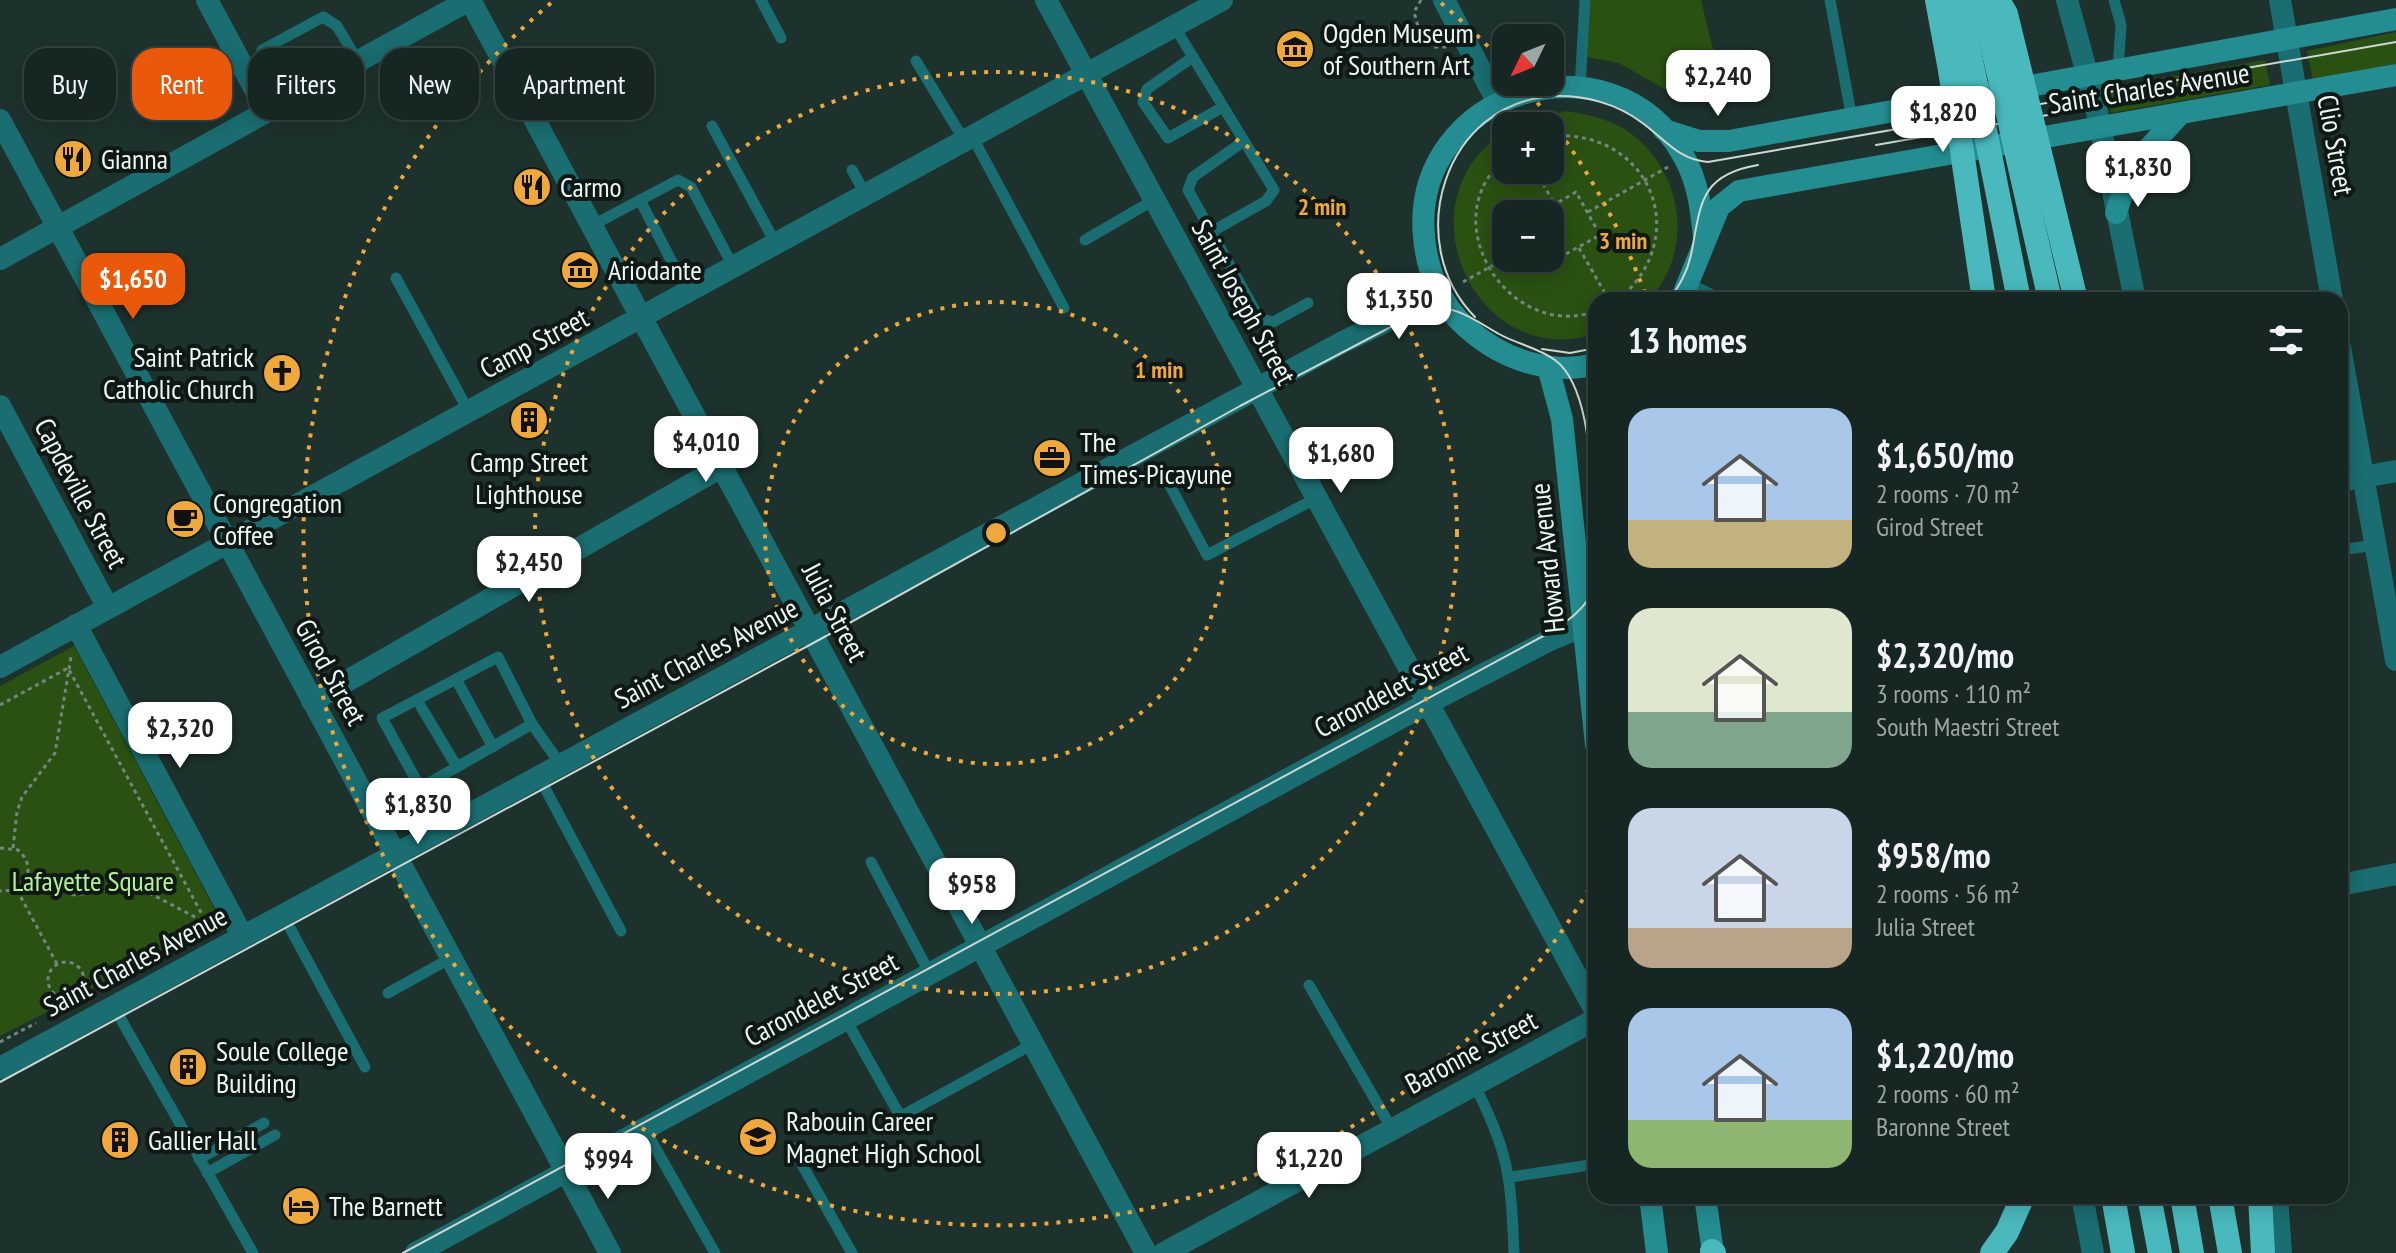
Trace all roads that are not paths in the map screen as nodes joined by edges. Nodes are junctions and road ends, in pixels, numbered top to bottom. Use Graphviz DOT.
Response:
graph roads {
  1 [pos="207,0"];
  2 [pos="469,0"];
  3 [pos="761,0"];
  4 [pos="1046,0"];
  5 [pos="1222,0"];
  6 [pos="1444,0"];
  7 [pos="1585,0"];
  8 [pos="1830,0"];
  9 [pos="1982,0"];
  10 [pos="1998,0"];
  11 [pos="2067,0"];
  12 [pos="2114,0"];
  13 [pos="2280,0"];
  14 [pos="1940,2"];
  15 [pos="2396,19"];
  16 [pos="1174,26"];
  17 [pos="781,38"];
  18 [pos="2288,40"];
  19 [pos="266,48"];
  20 [pos="350,48"];
  21 [pos="1193,57"];
  22 [pos="364,58"];
  23 [pos="916,61"];
  24 [pos="2118,70"];
  25 [pos="1085,73"];
  26 [pos="2087,74"];
  27 [pos="2396,75"];
  28 [pos="248,76"];
  29 [pos="1580,88"];
  30 [pos="2297,94"];
  31 [pos="1953,98"];
  32 [pos="1497,101"];
  33 [pos="1223,107"];
  34 [pos="2180,114"];
  35 [pos="1852,119"];
  36 [pos="0,120"];
  37 [pos="248,120"];
  38 [pos="712,126"];
  39 [pos="2100,127"];
  40 [pos="1664,130"];
  41 [pos="968,138"];
  42 [pos="1244,141"];
  43 [pos="1965,149"];
  44 [pos="852,170"];
  45 [pos="866,195"];
  46 [pos="640,200"];
  47 [pos="1154,200"];
  48 [pos="2116,213"];
  49 [pos="591,226"];
  50 [pos="57,228"];
  51 [pos="1211,232"];
  52 [pos="1085,240"];
  53 [pos="1704,242"];
  54 [pos="776,244"];
  55 [pos="0,259"];
  56 [pos="673,264"];
  57 [pos="734,268"];
  58 [pos="396,278"];
  59 [pos="1685,292"];
  60 [pos="1983,292"];
  61 [pos="1992,292"];
  62 [pos="2017,292"];
  63 [pos="2048,292"];
  64 [pos="2074,292"];
  65 [pos="2133,292"];
  66 [pos="2331,292"];
  67 [pos="1444,300"];
  68 [pos="1308,303"];
  69 [pos="1064,308"];
  70 [pos="641,319"];
  71 [pos="1588,364"];
  72 [pos="1548,367"];
  73 [pos="1257,389"];
  74 [pos="0,406"];
  75 [pos="469,412"];
  76 [pos="2348,443"];
  77 [pos="723,466"];
  78 [pos="2396,471"];
  79 [pos="2351,479"];
  80 [pos="1168,482"];
  81 [pos="1317,498"];
  82 [pos="227,544"];
  83 [pos="2375,545"];
  84 [pos="2348,549"];
  85 [pos="108,608"];
  86 [pos="1588,608"];
  87 [pos="1588,623"];
  88 [pos="76,625"];
  89 [pos="811,630"];
  90 [pos="2396,660"];
  91 [pos="0,667"];
  92 [pos="456,679"];
  93 [pos="417,700"];
  94 [pos="312,701"];
  95 [pos="1428,703"];
  96 [pos="532,724"];
  97 [pos="493,747"];
  98 [pos="561,765"];
  99 [pos="457,767"];
  100 [pos="539,777"];
  101 [pos="422,787"];
  102 [pos="443,829"];
  103 [pos="396,854"];
  104 [pos="871,862"];
  105 [pos="2396,874"];
  106 [pos="2348,883"];
  107 [pos="283,915"];
  108 [pos="621,931"];
  109 [pos="243,937"];
  110 [pos="980,947"];
  111 [pos="451,958"];
  112 [pos="930,974"];
  113 [pos="1309,985"];
  114 [pos="388,993"];
  115 [pos="1588,997"];
  116 [pos="114,1007"];
  117 [pos="846,1020"];
  118 [pos="1588,1023"];
  119 [pos="1033,1044"];
  120 [pos="365,1067"];
  121 [pos="0,1068"];
  122 [pos="1474,1084"];
  123 [pos="264,1123"];
  124 [pos="644,1128"];
  125 [pos="1392,1129"];
  126 [pos="275,1135"];
  127 [pos="792,1147"];
  128 [pos="199,1159"];
  129 [pos="1588,1165"];
  130 [pos="566,1170"];
  131 [pos="207,1173"];
  132 [pos="1511,1177"];
  133 [pos="1651,1204"];
  134 [pos="1706,1204"];
  135 [pos="2019,1204"];
  136 [pos="2084,1204"];
  137 [pos="2114,1204"];
  138 [pos="2151,1204"];
  139 [pos="2183,1204"];
  140 [pos="2221,1204"];
  141 [pos="2260,1204"];
  142 [pos="2278,1204"];
  143 [pos="1713,1252"];
  144 [pos="253,1253"];
  145 [pos="416,1253"];
  146 [pos="610,1253"];
  147 [pos="715,1253"];
  148 [pos="852,1253"];
  149 [pos="1146,1253"];
  150 [pos="1164,1253"];
  151 [pos="1514,1253"];
  152 [pos="1657,1253"];
  153 [pos="1992,1253"];
  154 [pos="2093,1253"];
  155 [pos="2123,1253"];
  156 [pos="2160,1253"];
  157 [pos="2192,1253"];
  158 [pos="2230,1253"];
  159 [pos="2263,1253"];
  160 [pos="2281,1253"];
  1 -- 28 [label="street"];
  2 -- 22 [label="street"];
  2 -- 49 [label="street, Julia Street"];
  3 -- 17 [label="lane"];
  4 -- 25 [label="street, Saint Joseph Street"];
  5 -- 16 [label="street, Camp Street"];
  6 -- 32 [label="street"];
  7 -- 29 [label="lane"];
  8 -- 35 [label="lane"];
  9 -- 63 [label="highway, bridge"];
  10 -- 64 [label="highway, bridge"];
  11 -- 26 [label="street"];
  12 -- 24 [label="lane"];
  13 -- 18 [label="street, Clio Street"];
  14 -- 31 [label="street"];
  14 -- 60 [label="highway, bridge"];
  14 -- 62 [label="highway, bridge"];
  15 -- 18 [label="main road, Saint Charles Avenue"];
  16 -- 21 [label="lane"];
  16 -- 25 [label="street, Camp Street"];
  18 -- 24 [label="main road, Saint Charles Avenue"];
  18 -- 30 [label="street, Clio Street"];
  19 -- 20 [label="lane"];
  21 -- 33 [label="lane"];
  21 -- 33 [label="lane"];
  23 -- 41 [label="lane"];
  24 -- 26 [label="main road, Saint Charles Avenue"];
  25 -- 41 [label="street, Camp Street"];
  25 -- 47 [label="street, Saint Joseph Street"];
  26 -- 31 [label="main road, Saint Charles Avenue"];
  26 -- 39 [label="street"];
  27 -- 30 [label="main road, Saint Charles Avenue"];
  29 -- 32 [label="main road, Saint Charles Avenue"];
  29 -- 40 [label="main road, Saint Charles Avenue"];
  30 -- 34 [label="main road, Saint Charles Avenue"];
  30 -- 66 [label="street, Clio Street"];
  31 -- 35 [label="main road, Saint Charles Avenue"];
  31 -- 43 [label="street"];
  32 -- 67 [label="main road, Saint Charles Avenue"];
  33 -- 42 [label="lane"];
  34 -- 39 [label="main road, Saint Charles Avenue"];
  34 -- 48 [label="main road"];
  35 -- 40 [label="main road, Saint Charles Avenue"];
  36 -- 50 [label="street, Girod Street"];
  37 -- 50 [label="street"];
  38 -- 54 [label="lane"];
  39 -- 43 [label="main road, Saint Charles Avenue"];
  39 -- 48 [label="street"];
  40 -- 53 [label="main road, Saint Charles Avenue"];
  41 -- 45 [label="street, Camp Street"];
  41 -- 69 [label="lane"];
  42 -- 51 [label="lane"];
  42 -- 51 [label="lane"];
  43 -- 53 [label="main road, Saint Charles Avenue"];
  43 -- 61 [label="street"];
  44 -- 45 [label="lane"];
  45 -- 54 [label="street, Camp Street"];
  46 -- 49 [label="lane"];
  46 -- 56 [label="lane"];
  46 -- 57 [label="lane"];
  47 -- 52 [label="lane"];
  47 -- 73 [label="street, Saint Joseph Street"];
  48 -- 65 [label="street"];
  49 -- 70 [label="street, Julia Street"];
  50 -- 55 [label="street"];
  50 -- 82 [label="street, Girod Street"];
  51 -- 68 [label="lane"];
  53 -- 59 [label="main road, Saint Charles Avenue"];
  54 -- 57 [label="street, Camp Street"];
  57 -- 70 [label="street, Camp Street"];
  58 -- 75 [label="lane"];
  67 -- 72 [label="main road, Saint Charles Avenue"];
  67 -- 73 [label="street, Saint Charles Avenue"];
  70 -- 75 [label="street, Camp Street"];
  70 -- 77 [label="street, Julia Street"];
  71 -- 72 [label="main road, Saint Charles Avenue"];
  72 -- 86 [label="main road, Howard Avenue"];
  73 -- 81 [label="street, Saint Joseph Street"];
  73 -- 89 [label="street, Saint Charles Avenue"];
  74 -- 85 [label="street, Capdeville Street"];
  75 -- 82 [label="street, Camp Street"];
  76 -- 79 [label="street"];
  77 -- 89 [label="street, Julia Street"];
  77 -- 94 [label="street"];
  78 -- 79 [label="street"];
  79 -- 83 [label="street"];
  80 -- 81 [label="lane"];
  81 -- 95 [label="street, Saint Joseph Street"];
  82 -- 85 [label="street, Camp Street"];
  82 -- 94 [label="street, Girod Street"];
  83 -- 84 [label="lane"];
  83 -- 90 [label="street"];
  85 -- 88 [label="street, Camp Street"];
  87 -- 95 [label="street, Carondelet Street"];
  88 -- 91 [label="street, Camp Street"];
  88 -- 109 [label="street"];
  89 -- 98 [label="street, Saint Charles Avenue"];
  89 -- 110 [label="street, Julia Street"];
  92 -- 93 [label="lane"];
  92 -- 96 [label="lane"];
  92 -- 97 [label="lane"];
  93 -- 99 [label="lane"];
  93 -- 101 [label="lane"];
  94 -- 103 [label="street, Girod Street"];
  95 -- 110 [label="street, Carondelet Street"];
  95 -- 115 [label="street, Saint Joseph Street"];
  96 -- 97 [label="lane"];
  96 -- 98 [label="lane"];
  97 -- 99 [label="lane"];
  98 -- 100 [label="street, Saint Charles Avenue"];
  99 -- 101 [label="lane"];
  100 -- 102 [label="street, Saint Charles Avenue"];
  100 -- 108 [label="lane"];
  101 -- 102 [label="lane"];
  102 -- 103 [label="street, Saint Charles Avenue"];
  103 -- 107 [label="street, Saint Charles Avenue"];
  103 -- 111 [label="street, Girod Street"];
  104 -- 112 [label="lane"];
  105 -- 106 [label="street"];
  107 -- 109 [label="street, Saint Charles Avenue"];
  107 -- 120 [label="lane"];
  109 -- 116 [label="street, Saint Charles Avenue"];
  110 -- 112 [label="street, Carondelet Street"];
  110 -- 119 [label="street, Julia Street"];
  111 -- 114 [label="lane"];
  111 -- 130 [label="street, Girod Street"];
  112 -- 117 [label="street, Carondelet Street"];
  113 -- 125 [label="lane"];
  116 -- 121 [label="street, Saint Charles Avenue"];
  116 -- 128 [label="lane"];
  117 -- 119 [label="lane"];
  117 -- 124 [label="street, Carondelet Street"];
  118 -- 122 [label="street, Baronne Street"];
  119 -- 149 [label="street, Julia Street"];
  122 -- 125 [label="street, Baronne Street"];
  122 -- 132 [label="lane"];
  123 -- 128 [label="lane"];
  124 -- 130 [label="street, Carondelet Street"];
  124 -- 147 [label="lane"];
  125 -- 150 [label="street, Baronne Street"];
  126 -- 131 [label="lane"];
  127 -- 148 [label="lane"];
  128 -- 131 [label="lane"];
  129 -- 132 [label="lane"];
  130 -- 145 [label="street, Carondelet Street"];
  130 -- 146 [label="street, Girod Street"];
  131 -- 144 [label="lane"];
  132 -- 151 [label="lane"];
  133 -- 152 [label="main road"];
  134 -- 143 [label="main road"];
  135 -- 153 [label="highway"];
  136 -- 154 [label="street"];
  137 -- 155 [label="highway"];
  138 -- 156 [label="highway"];
  139 -- 157 [label="highway"];
  140 -- 158 [label="highway"];
  141 -- 159 [label="highway"];
  142 -- 160 [label="street"];
}
